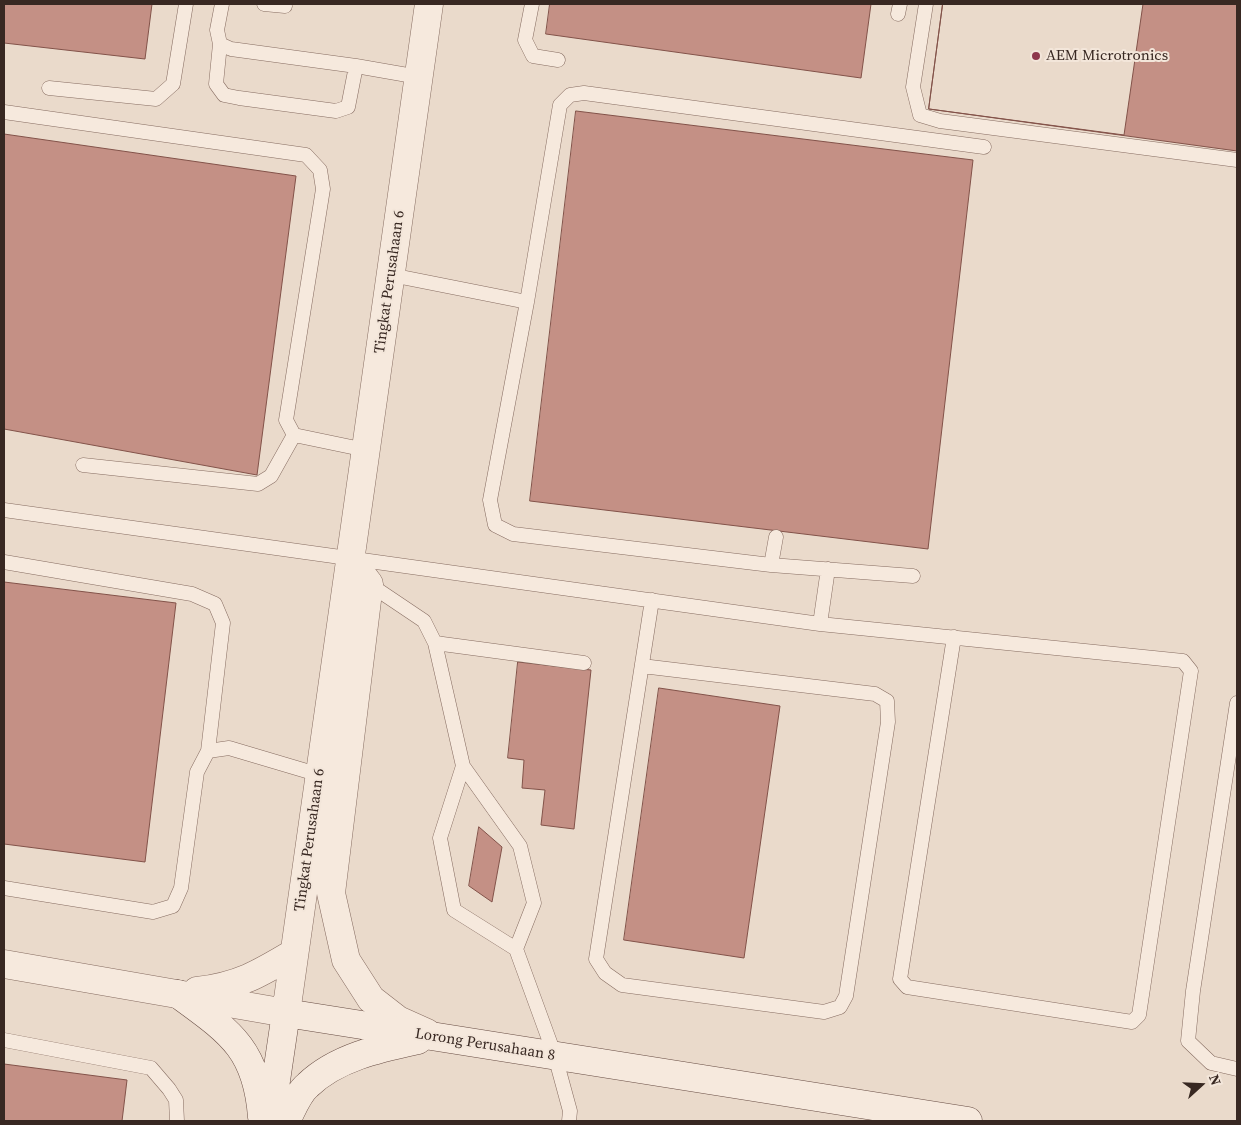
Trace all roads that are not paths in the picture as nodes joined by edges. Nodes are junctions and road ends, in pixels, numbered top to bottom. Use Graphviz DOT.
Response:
graph roads {
  1 [pos="186,4"];
  2 [pos="222,4"];
  3 [pos="264,4"];
  4 [pos="429,4"];
  5 [pos="532,4"];
  6 [pos="926,4"];
  7 [pos="285,6"];
  8 [pos="220,44"];
  9 [pos="558,60"];
  10 [pos="356,66"];
  11 [pos="419,76"];
  12 [pos="49,88"];
  13 [pos="4,112"];
  14 [pos="984,148"];
  15 [pos="1237,160"];
  16 [pos="391,275"];
  17 [pos="527,302"];
  18 [pos="294,435"];
  19 [pos="366,450"];
  20 [pos="83,465"];
  21 [pos="4,510"];
  22 [pos="776,537"];
  23 [pos="350,559"];
  24 [pos="4,562"];
  25 [pos="771,564"];
  26 [pos="828,569"];
  27 [pos="913,576"];
  28 [pos="369,584"];
  29 [pos="652,600"];
  30 [pos="820,624"];
  31 [pos="954,637"];
  32 [pos="435,642"];
  33 [pos="584,663"];
  34 [pos="642,666"];
  35 [pos="1237,703"];
  36 [pos="208,751"];
  37 [pos="463,766"];
  38 [pos="320,776"];
  39 [pos="4,888"];
  40 [pos="516,949"];
  41 [pos="294,953"];
  42 [pos="4,964"];
  43 [pos="178,994"];
  44 [pos="286,1013"];
  45 [pos="434,1037"];
  46 [pos="4,1040"];
  47 [pos="555,1056"];
  48 [pos="1237,1069"];
  49 [pos="176,1121"];
  50 [pos="263,1121"];
  51 [pos="270,1121"];
  52 [pos="286,1121"];
  53 [pos="569,1121"];
  54 [pos="968,1121"];
  1 -- 12 [label="lane"];
  2 -- 8 [label="lane"];
  3 -- 7 [label="lane"];
  4 -- 11 [label="street, Tingkat Perusahaan 6"];
  5 -- 9 [label="lane"];
  6 -- 15 [label="lane"];
  8 -- 10 [label="lane"];
  8 -- 10 [label="lane"];
  10 -- 11 [label="lane"];
  11 -- 16 [label="street, Tingkat Perusahaan 6"];
  13 -- 18 [label="lane"];
  14 -- 17 [label="lane"];
  16 -- 17 [label="lane"];
  16 -- 19 [label="street, Tingkat Perusahaan 6"];
  17 -- 25 [label="lane"];
  18 -- 19 [label="lane"];
  18 -- 20 [label="lane"];
  19 -- 23 [label="street, Tingkat Perusahaan 6"];
  21 -- 23 [label="lane"];
  22 -- 25 [label="lane"];
  23 -- 28 [label="street"];
  23 -- 29 [label="lane"];
  23 -- 38 [label="street, Tingkat Perusahaan 6"];
  24 -- 36 [label="lane"];
  25 -- 26 [label="lane"];
  26 -- 27 [label="lane"];
  26 -- 30 [label="lane"];
  28 -- 32 [label="lane"];
  28 -- 45 [label="street, Tingkat Perusahaan 6"];
  29 -- 30 [label="lane"];
  29 -- 34 [label="lane"];
  30 -- 31 [label="lane"];
  31 -- 31 [label="lane"];
  32 -- 33 [label="lane"];
  32 -- 37 [label="lane"];
  34 -- 34 [label="lane"];
  35 -- 48 [label="lane"];
  36 -- 38 [label="lane"];
  36 -- 39 [label="lane"];
  37 -- 40 [label="lane"];
  37 -- 40 [label="lane"];
  38 -- 41 [label="street, Tingkat Perusahaan 6"];
  40 -- 47 [label="lane"];
  41 -- 43 [label="street"];
  41 -- 44 [label="street, Tingkat Perusahaan 6"];
  42 -- 43 [label="street, Lorong Perusahaan 8"];
  43 -- 44 [label="street, Lorong Perusahaan 8"];
  43 -- 50 [label="street"];
  44 -- 45 [label="street, Lorong Perusahaan 8"];
  44 -- 51 [label="street, Tingkat Perusahaan 6"];
  45 -- 47 [label="street, Lorong Perusahaan 8"];
  45 -- 52 [label="street"];
  46 -- 49 [label="lane"];
  47 -- 53 [label="lane"];
  47 -- 54 [label="street, Lorong Perusahaan 8"];
}
